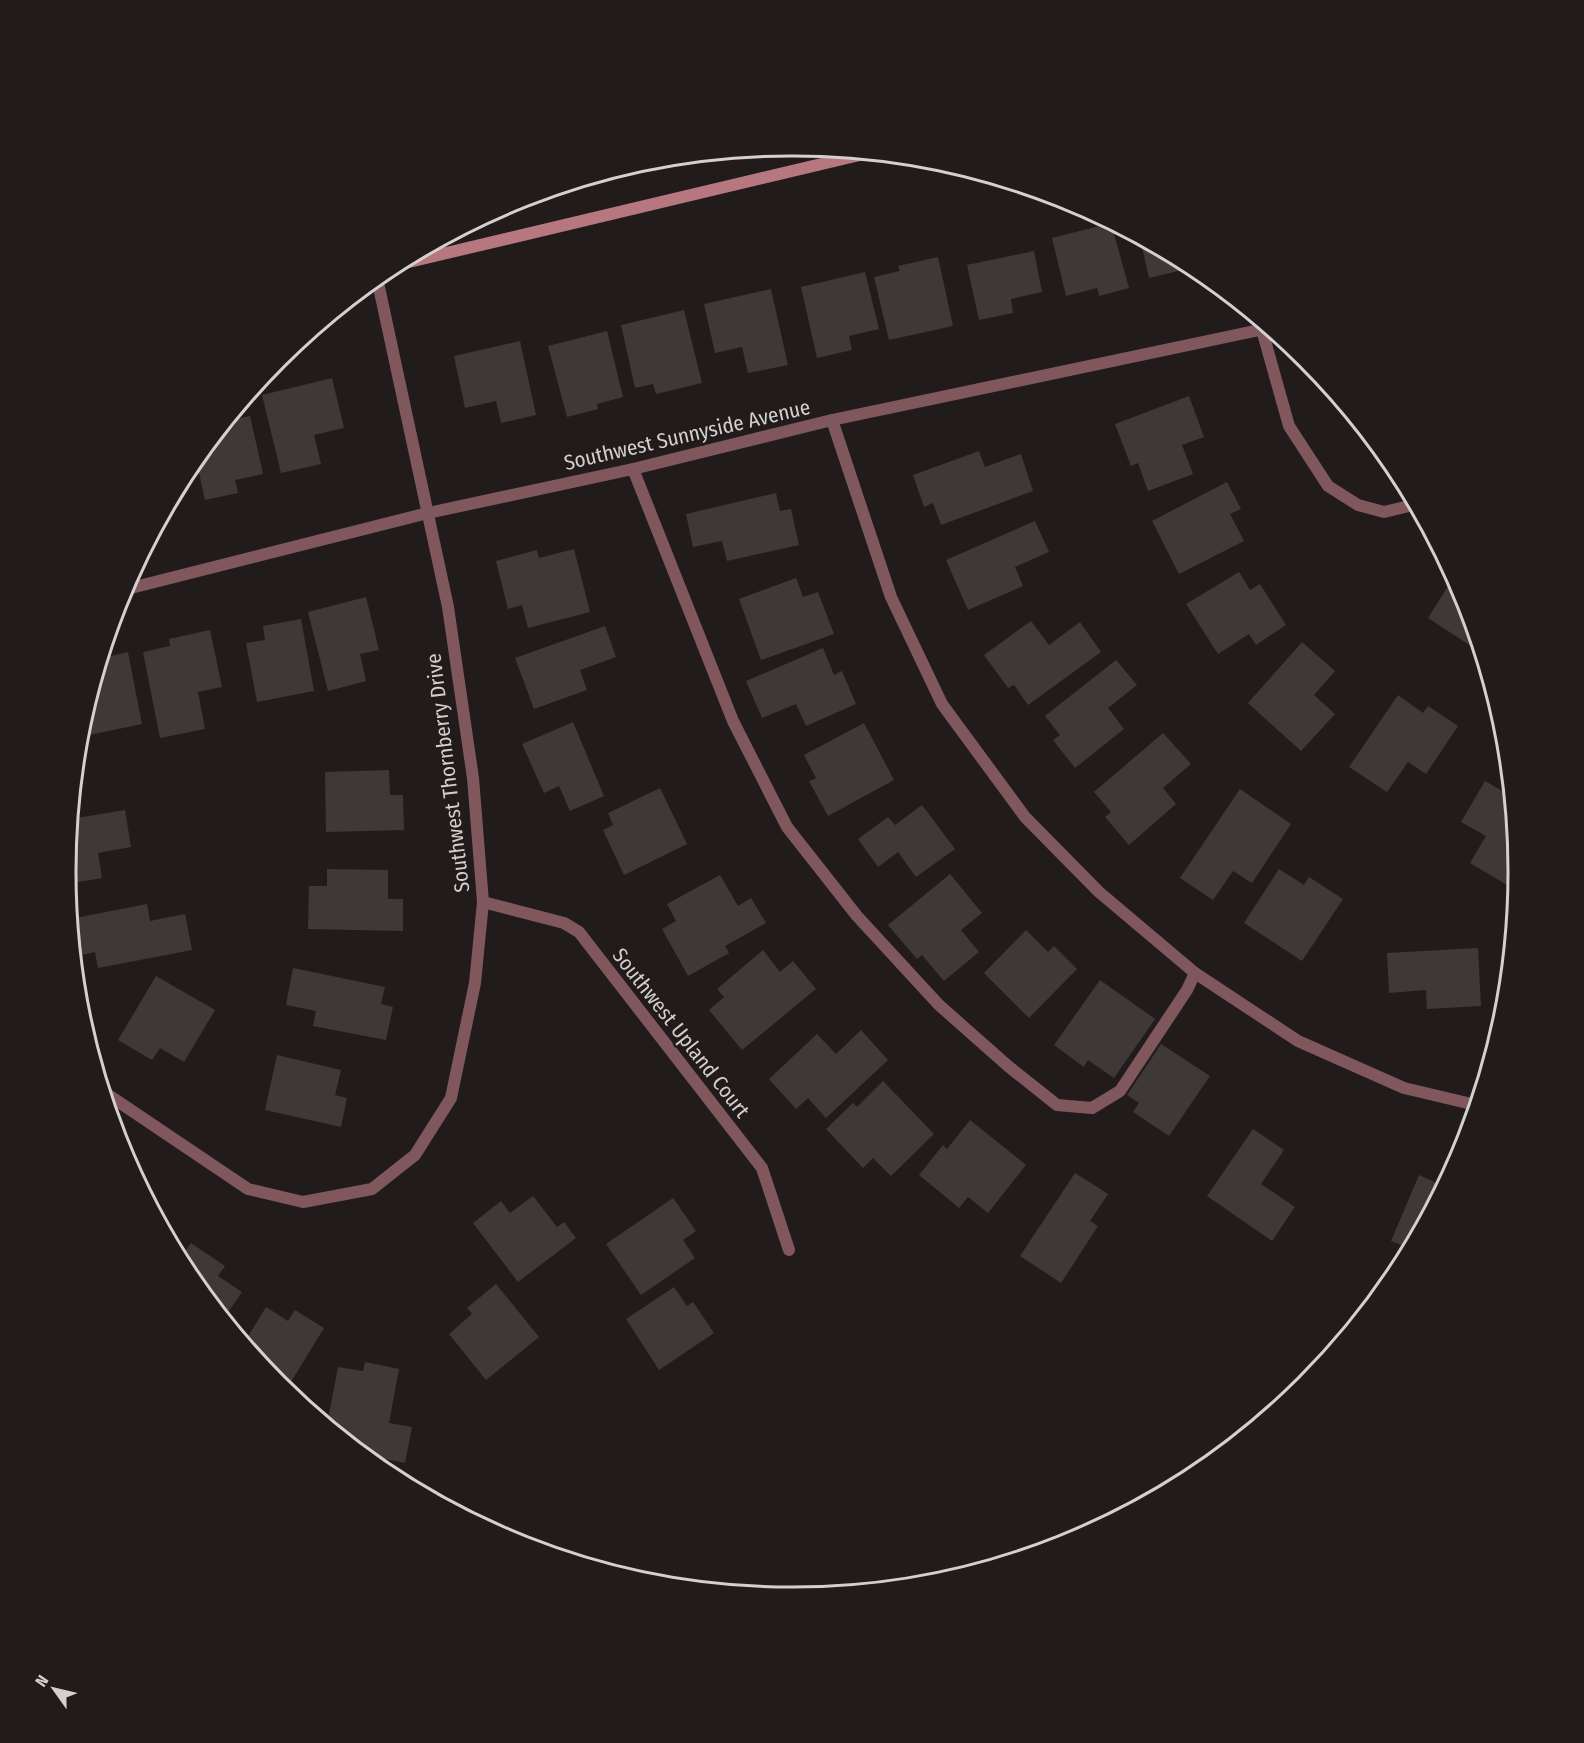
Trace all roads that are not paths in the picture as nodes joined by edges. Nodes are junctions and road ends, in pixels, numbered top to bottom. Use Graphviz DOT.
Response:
graph roads {
  1 [pos="845,159"];
  2 [pos="424,258"];
  3 [pos="379,288"];
  4 [pos="1259,330"];
  5 [pos="1267,337"];
  6 [pos="832,420"];
  7 [pos="633,469"];
  8 [pos="1407,506"];
  9 [pos="428,513"];
  10 [pos="136,587"];
  11 [pos="483,902"];
  12 [pos="1195,973"];
  13 [pos="113,1098"];
  14 [pos="1469,1103"];
  15 [pos="789,1250"];
  1 -- 2 [label="street"];
  3 -- 9 [label="street, Southwest Thornberry Drive"];
  4 -- 6 [label="street, Southwest Sunnyside Avenue"];
  5 -- 8 [label="street, Southwest Sunnyside Avenue"];
  6 -- 7 [label="street, Southwest Sunnyside Avenue"];
  6 -- 12 [label="street"];
  7 -- 9 [label="street, Southwest Sunnyside Avenue"];
  7 -- 12 [label="street"];
  9 -- 10 [label="street, Southwest Sunnyside Avenue"];
  9 -- 11 [label="street, Southwest Thornberry Drive"];
  11 -- 13 [label="street, Southwest Thornberry Drive"];
  11 -- 15 [label="street, Southwest Upland Court"];
  12 -- 14 [label="street"];
}
